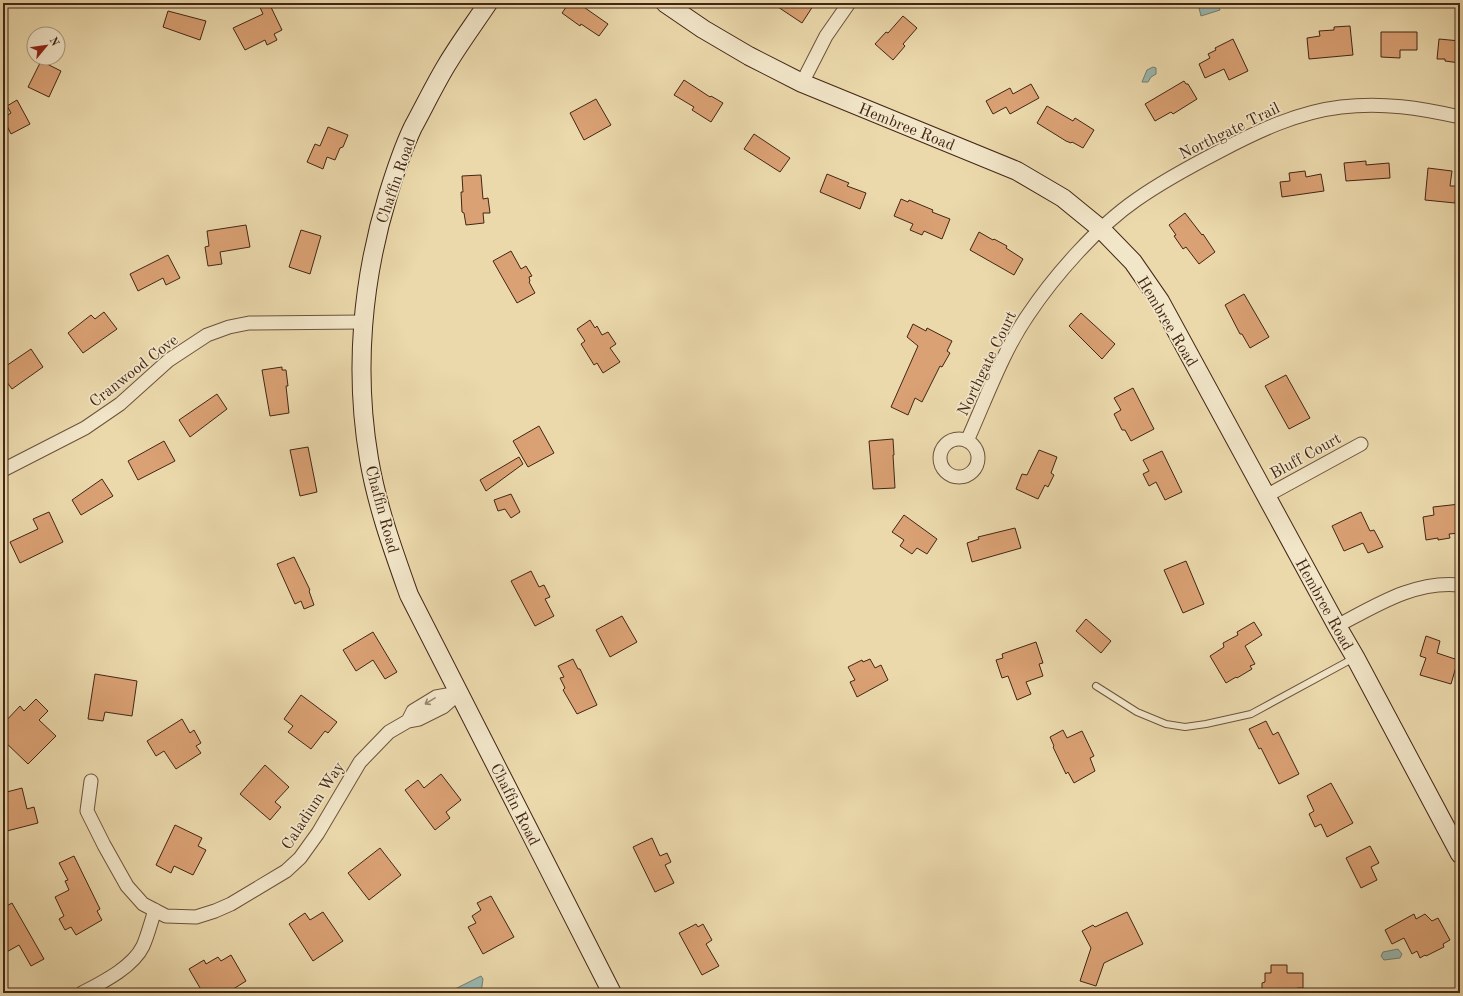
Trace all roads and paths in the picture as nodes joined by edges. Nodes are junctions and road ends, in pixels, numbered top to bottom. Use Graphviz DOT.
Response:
graph roads {
  1 [pos="488,3"];
  2 [pos="665,3"];
  3 [pos="850,3"];
  4 [pos="802,83"];
  5 [pos="1460,117"];
  6 [pos="1102,229"];
  7 [pos="363,322"];
  8 [pos="968,441"];
  9 [pos="1361,444"];
  10 [pos="3,470"];
  11 [pos="1266,496"];
  12 [pos="1460,585"];
  13 [pos="1337,626"];
  14 [pos="1355,657"];
  15 [pos="1096,686"];
  16 [pos="459,693"];
  17 [pos="91,781"];
  18 [pos="1460,854"];
  19 [pos="155,910"];
  20 [pos="82,993"];
  21 [pos="612,993"];
  1 -- 7 [label="street, Chaffin Road"];
  2 -- 4 [label="street, Hembree Road"];
  3 -- 4 [label="street"];
  4 -- 6 [label="street, Hembree Road"];
  5 -- 6 [label="street, Northgate Trail"];
  6 -- 8 [label="street, Northgate Court"];
  6 -- 11 [label="street, Hembree Road"];
  7 -- 10 [label="street, Cranwood Cove"];
  7 -- 16 [label="street, Chaffin Road"];
  9 -- 11 [label="street, Bluff Court"];
  11 -- 13 [label="street, Hembree Road"];
  12 -- 13 [label="street"];
  13 -- 14 [label="street, Hembree Road"];
  14 -- 15 [label="lane"];
  14 -- 18 [label="street, Hembree Road"];
  16 -- 19 [label="street, Caladium Way"];
  16 -- 21 [label="street, Chaffin Road"];
  17 -- 19 [label="street, Caladium Way"];
  19 -- 20 [label="street"];
}
